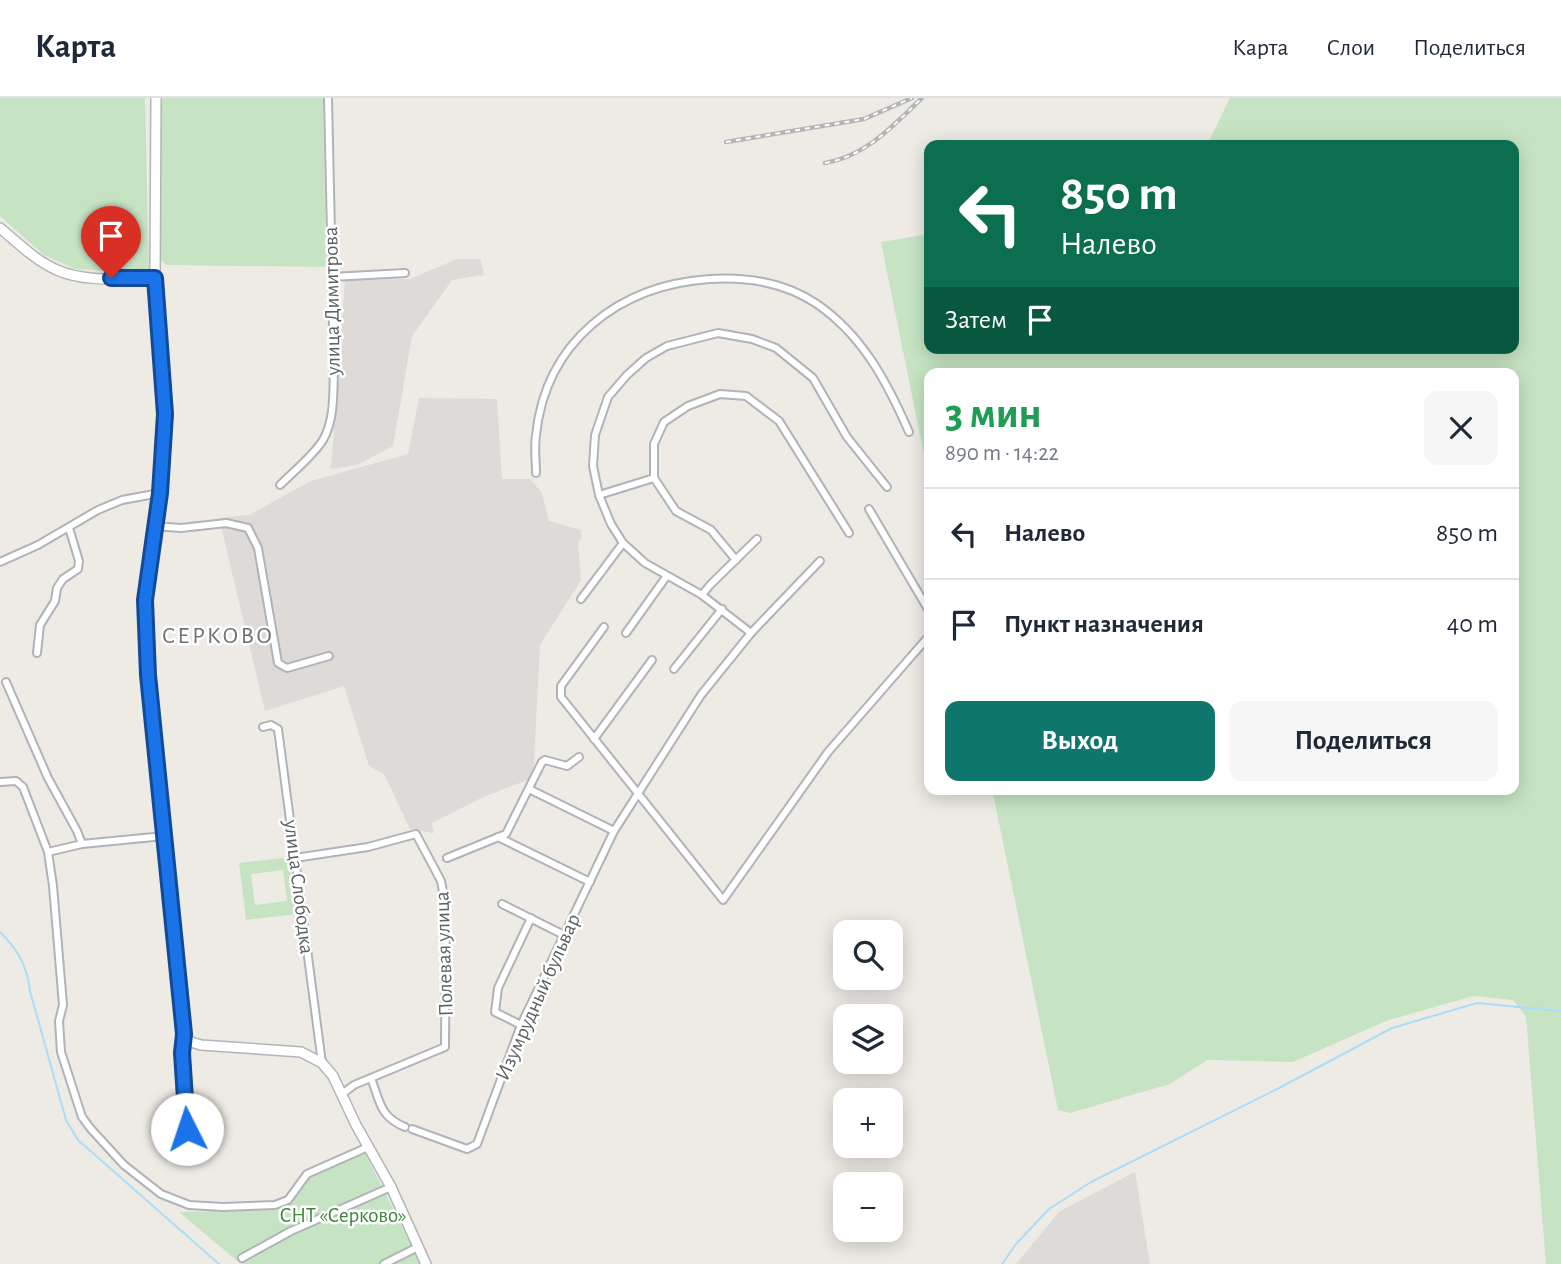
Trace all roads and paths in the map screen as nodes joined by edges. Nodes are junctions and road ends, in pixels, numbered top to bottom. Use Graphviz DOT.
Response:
graph roads {
  1 [pos="156,98"];
  2 [pos="328,98"];
  3 [pos="0,228"];
  4 [pos="405,273"];
  5 [pos="332,277"];
  6 [pos="155,278"];
  7 [pos="909,432"];
  8 [pos="536,473"];
  9 [pos="654,478"];
  10 [pos="281,485"];
  11 [pos="887,487"];
  12 [pos="160,493"];
  13 [pos="599,495"];
  14 [pos="869,509"];
  15 [pos="154,526"];
  16 [pos="69,528"];
  17 [pos="849,533"];
  18 [pos="757,539"];
  19 [pos="623,543"];
  20 [pos="736,560"];
  21 [pos="820,561"];
  22 [pos="0,562"];
  23 [pos="666,577"];
  24 [pos="702,595"];
  25 [pos="581,599"];
  26 [pos="924,602"];
  27 [pos="722,609"];
  28 [pos="604,627"];
  29 [pos="626,633"];
  30 [pos="751,633"];
  31 [pos="924,642"];
  32 [pos="37,653"];
  33 [pos="330,656"];
  34 [pos="652,660"];
  35 [pos="674,669"];
  36 [pos="6,682"];
  37 [pos="263,727"];
  38 [pos="594,739"];
  39 [pos="579,757"];
  40 [pos="0,782"];
  41 [pos="529,789"];
  42 [pos="639,792"];
  43 [pos="614,831"];
  44 [pos="164,836"];
  45 [pos="498,837"];
  46 [pos="82,844"];
  47 [pos="48,852"];
  48 [pos="295,858"];
  49 [pos="447,858"];
  50 [pos="590,882"];
  51 [pos="502,904"];
  52 [pos="531,918"];
  53 [pos="564,935"];
  54 [pos="521,1025"];
  55 [pos="184,1034"];
  56 [pos="322,1063"];
  57 [pos="371,1078"];
  58 [pos="342,1094"];
  59 [pos="187,1142"];
  60 [pos="368,1147"];
  61 [pos="391,1187"];
  62 [pos="418,1247"];
  63 [pos="242,1258"];
  64 [pos="384,1264"];
  65 [pos="426,1264"];
  1 -- 6 [label="main road"];
  2 -- 5 [label="street, улица Димитрова"];
  3 -- 6 [label="main road"];
  4 -- 5 [label="street"];
  5 -- 10 [label="street, улица Димитрова"];
  6 -- 12 [label="main road"];
  7 -- 8 [label="street"];
  9 -- 13 [label="street"];
  9 -- 17 [label="street"];
  9 -- 20 [label="street"];
  11 -- 13 [label="street"];
  12 -- 15 [label="main road"];
  12 -- 16 [label="street"];
  13 -- 19 [label="street"];
  14 -- 26 [label="street"];
  15 -- 33 [label="street"];
  15 -- 44 [label="main road"];
  16 -- 22 [label="street"];
  16 -- 32 [label="street"];
  18 -- 20 [label="street"];
  19 -- 23 [label="street"];
  19 -- 25 [label="street"];
  20 -- 24 [label="street"];
  21 -- 30 [label="street, Изумрудный бульвар"];
  23 -- 24 [label="street"];
  23 -- 29 [label="street"];
  24 -- 27 [label="street"];
  27 -- 30 [label="street"];
  27 -- 35 [label="street"];
  28 -- 38 [label="street"];
  30 -- 42 [label="street, Изумрудный бульвар"];
  31 -- 42 [label="street"];
  34 -- 38 [label="street"];
  36 -- 46 [label="street"];
  37 -- 48 [label="street, улица Слободка"];
  38 -- 42 [label="street"];
  39 -- 41 [label="street"];
  40 -- 47 [label="street"];
  41 -- 43 [label="street"];
  41 -- 45 [label="street"];
  42 -- 43 [label="street, Изумрудный бульвар"];
  43 -- 50 [label="street, Изумрудный бульвар"];
  44 -- 46 [label="street"];
  44 -- 55 [label="main road"];
  45 -- 49 [label="street"];
  45 -- 50 [label="street"];
  46 -- 47 [label="street"];
  47 -- 60 [label="street"];
  48 -- 56 [label="street, улица Слободка"];
  48 -- 57 [label="street, Полевая улица"];
  50 -- 53 [label="street, Изумрудный бульвар"];
  51 -- 52 [label="street"];
  52 -- 53 [label="street"];
  52 -- 54 [label="street"];
  53 -- 54 [label="street, Изумрудный бульвар"];
  54 -- 57 [label="street, Изумрудный бульвар"];
  55 -- 56 [label="main road"];
  55 -- 59 [label="street"];
  56 -- 58 [label="main road"];
  57 -- 58 [label="street, Полевая улица"];
  58 -- 60 [label="main road"];
  60 -- 61 [label="main road"];
  61 -- 62 [label="main road"];
  61 -- 63 [label="street"];
  62 -- 64 [label="street"];
  62 -- 65 [label="main road"];
}
